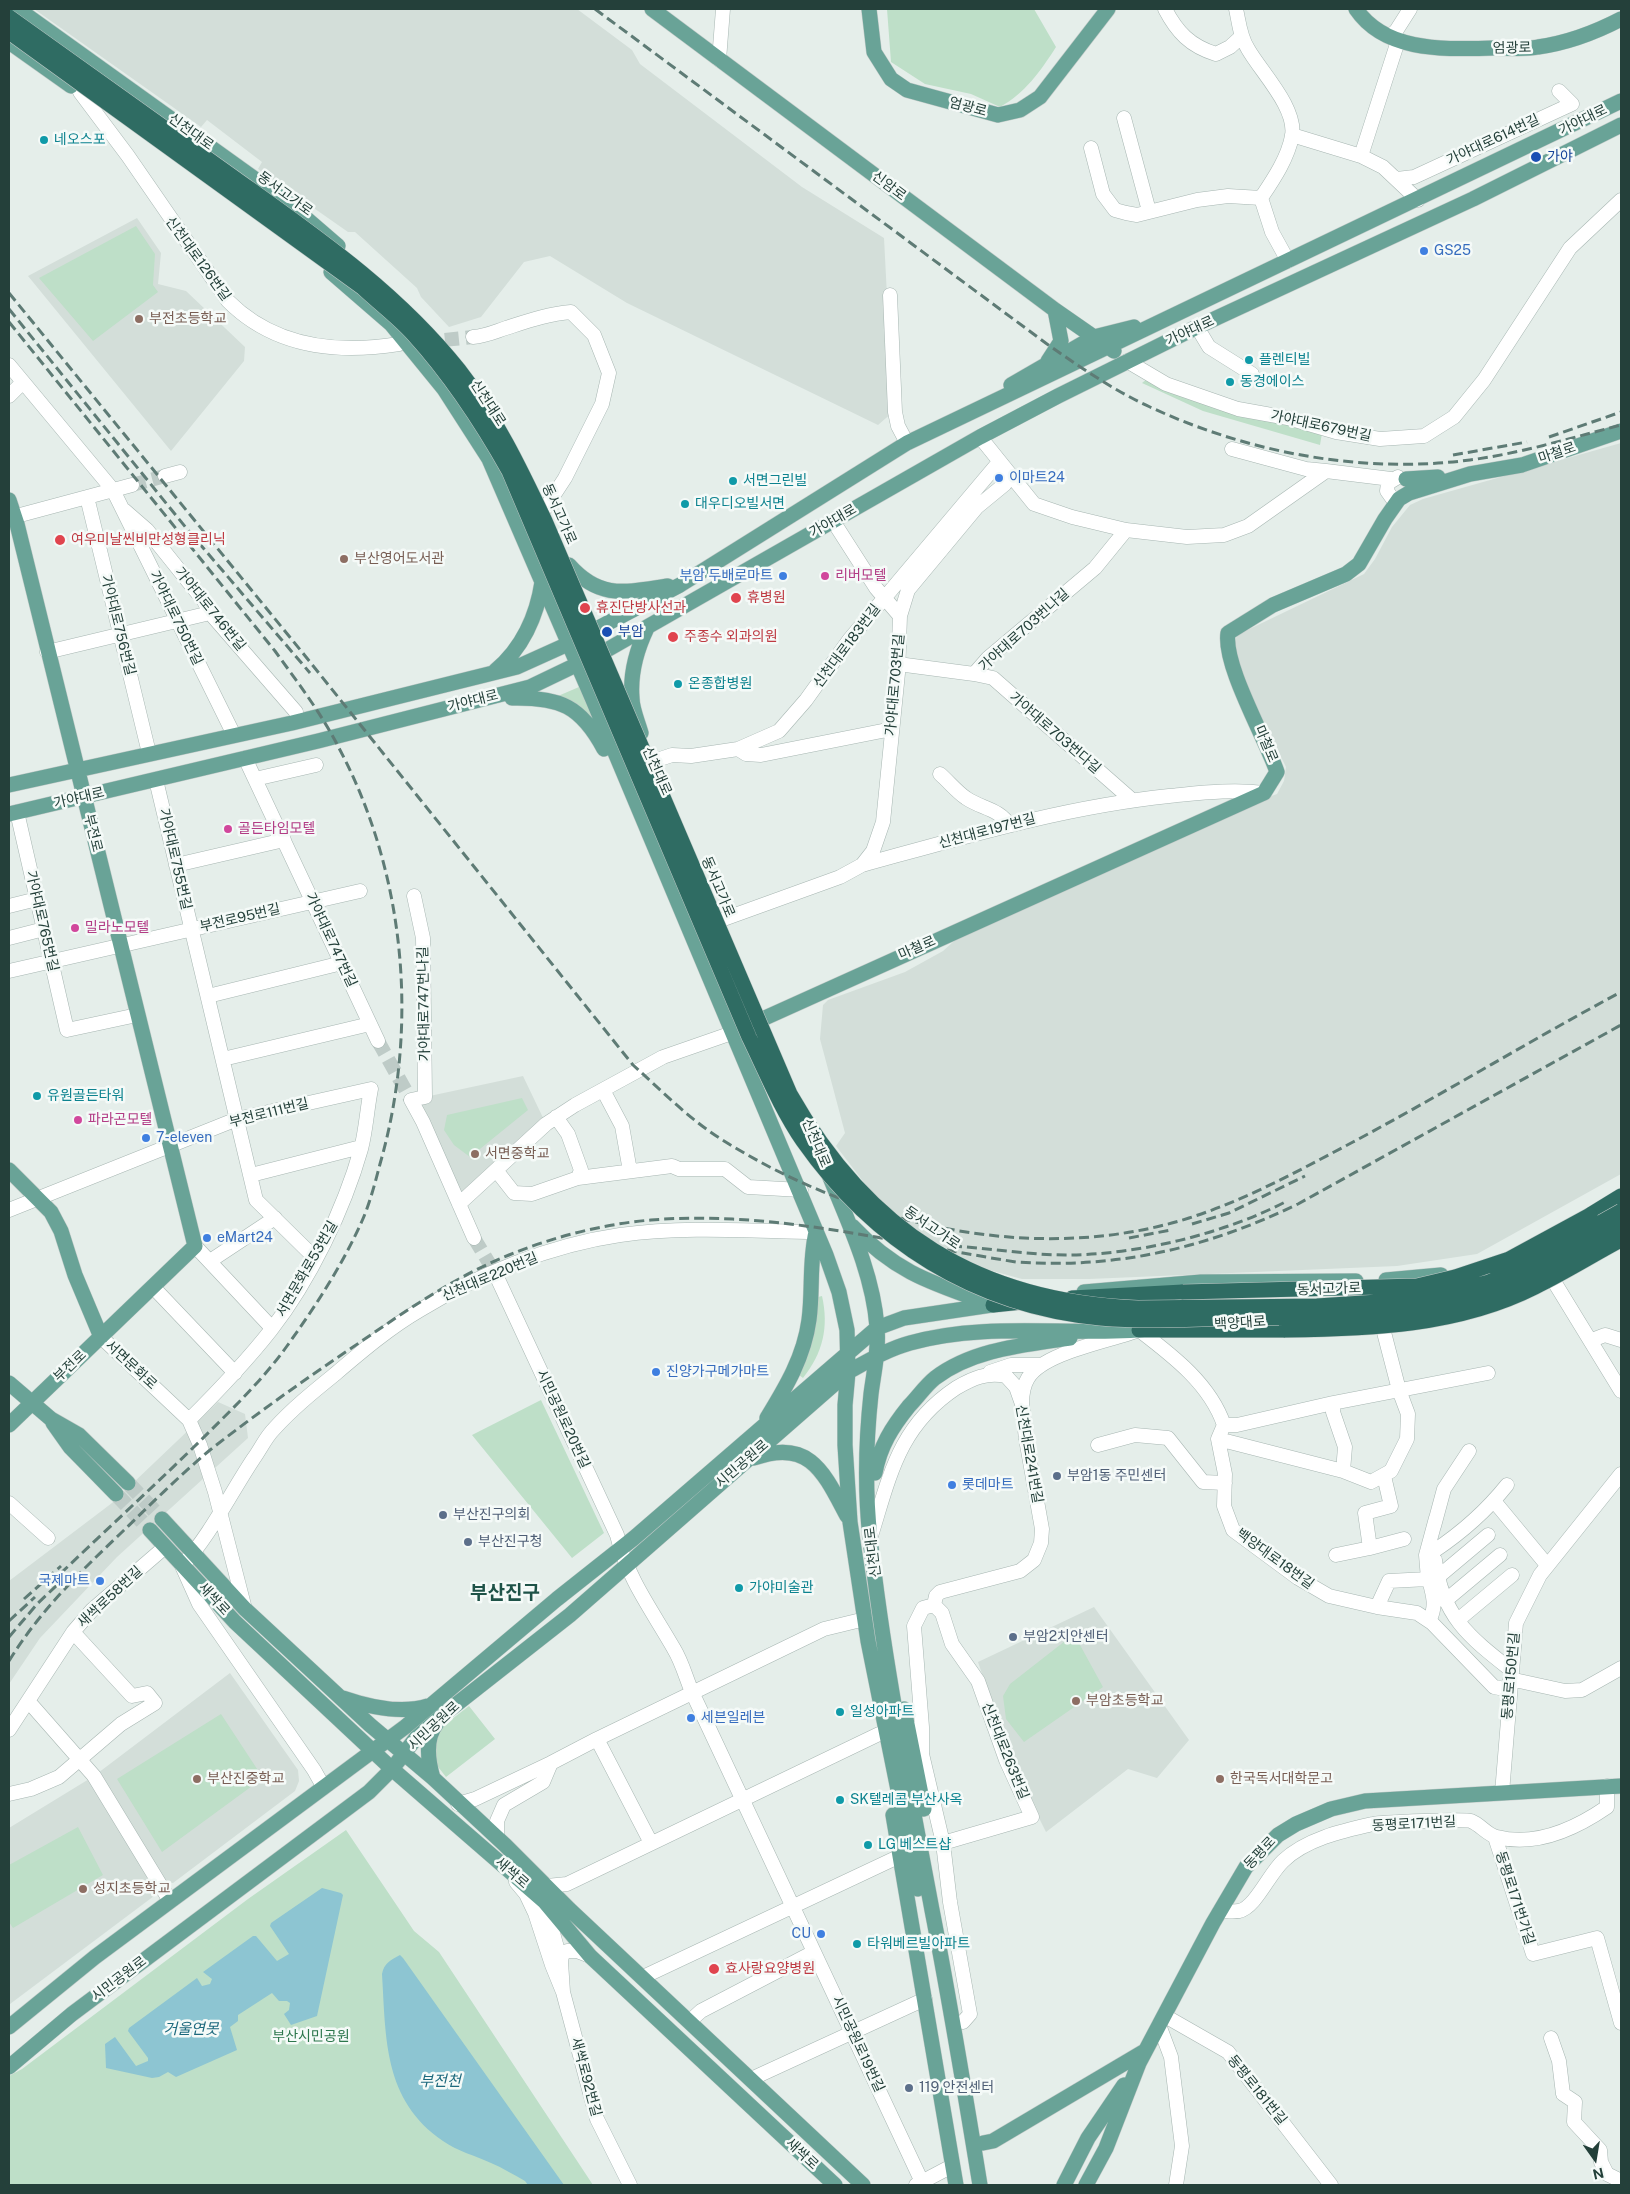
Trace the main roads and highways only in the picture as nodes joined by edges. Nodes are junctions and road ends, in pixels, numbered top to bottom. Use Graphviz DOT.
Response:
graph roads {
  1 [pos="18,9"];
  2 [pos="652,9"];
  3 [pos="869,9"];
  4 [pos="1108,9"];
  5 [pos="1356,9"];
  6 [pos="9,17"];
  7 [pos="1621,19"];
  8 [pos="9,32"];
  9 [pos="9,42"];
  10 [pos="1621,101"];
  11 [pos="1621,125"];
  12 [pos="1054,310"];
  13 [pos="1169,317"];
  14 [pos="1067,318"];
  15 [pos="1129,329"];
  16 [pos="1094,337"];
  17 [pos="1108,347"];
  18 [pos="1127,361"];
  19 [pos="1043,372"];
  20 [pos="1058,396"];
  21 [pos="1621,431"];
  22 [pos="9,500"];
  23 [pos="12,517"];
  24 [pos="569,564"];
  25 [pos="542,582"];
  26 [pos="680,584"];
  27 [pos="647,628"];
  28 [pos="596,629"];
  29 [pos="568,644"];
  30 [pos="605,651"];
  31 [pos="577,665"];
  32 [pos="485,677"];
  33 [pos="485,698"];
  34 [pos="641,734"];
  35 [pos="195,743"];
  36 [pos="76,769"];
  37 [pos="9,785"];
  38 [pos="633,796"];
  39 [pos="84,797"];
  40 [pos="13,813"];
  41 [pos="762,1019"];
  42 [pos="732,1033"];
  43 [pos="9,1170"];
  44 [pos="1621,1196"];
  45 [pos="1621,1204"];
  46 [pos="1621,1211"];
  47 [pos="847,1221"];
  48 [pos="1621,1226"];
  49 [pos="816,1232"];
  50 [pos="1621,1233"];
  51 [pos="1621,1240"];
  52 [pos="993,1305"];
  53 [pos="877,1328"];
  54 [pos="1139,1330"];
  55 [pos="1110,1332"];
  56 [pos="101,1337"];
  57 [pos="848,1355"];
  58 [pos="878,1356"];
  59 [pos="848,1372"];
  60 [pos="9,1383"];
  61 [pos="31,1404"];
  62 [pos="51,1419"];
  63 [pos="9,1425"];
  64 [pos="760,1430"];
  65 [pos="745,1461"];
  66 [pos="128,1482"];
  67 [pos="116,1494"];
  68 [pos="868,1506"];
  69 [pos="162,1519"];
  70 [pos="850,1522"];
  71 [pos="150,1530"];
  72 [pos="884,1637"];
  73 [pos="868,1641"];
  74 [pos="340,1697"];
  75 [pos="438,1709"];
  76 [pos="386,1740"];
  77 [pos="895,1749"];
  78 [pos="372,1750"];
  79 [pos="404,1753"];
  80 [pos="392,1769"];
  81 [pos="433,1778"];
  82 [pos="1614,1786"];
  83 [pos="546,1894"];
  84 [pos="9,2024"];
  85 [pos="1142,2057"];
  86 [pos="9,2067"];
  87 [pos="983,2144"];
  88 [pos="835,2185"];
  89 [pos="863,2185"];
  90 [pos="956,2185"];
  91 [pos="971,2185"];
  92 [pos="980,2185"];
  93 [pos="989,2185"];
  94 [pos="1064,2185"];
  95 [pos="1076,2185"];
  96 [pos="1086,2185"];
  1 -- 24 [label="main road, 신천대로"];
  2 -- 12 [label="main road, 신암로"];
  3 -- 4 [label="main road, 엄광로"];
  5 -- 7 [label="main road, 엄광로"];
  6 -- 46 [label="highway, 동서고가로, bridge"];
  8 -- 48 [label="highway, 동서고가로, bridge"];
  9 -- 25 [label="main road, 신천대로"];
  10 -- 13 [label="main road, 가야대로"];
  11 -- 18 [label="main road, 가야대로"];
  12 -- 14 [label="main road, 신암로"];
  12 -- 19 [label="main road"];
  13 -- 15 [label="main road"];
  13 -- 17 [label="main road, 가야대로"];
  14 -- 15 [label="main road"];
  14 -- 16 [label="main road, 신암로"];
  15 -- 16 [label="main road"];
  16 -- 17 [label="main road, 신암로"];
  16 -- 19 [label="main road"];
  17 -- 18 [label="main road, 신암로"];
  17 -- 19 [label="main road, 가야대로"];
  18 -- 20 [label="main road, 가야대로"];
  19 -- 20 [label="main road"];
  19 -- 26 [label="main road, 가야대로"];
  20 -- 27 [label="main road, 가야대로"];
  21 -- 41 [label="main road, 마철로"];
  22 -- 23 [label="main road, 부전로"];
  23 -- 36 [label="main road, 부전로"];
  24 -- 26 [label="main road"];
  24 -- 28 [label="main road, 신천대로"];
  25 -- 29 [label="main road, 신천대로"];
  25 -- 32 [label="main road"];
  26 -- 28 [label="main road, 가야대로"];
  27 -- 30 [label="main road, 가야대로"];
  27 -- 34 [label="main road"];
  28 -- 29 [label="main road, 가야대로"];
  28 -- 30 [label="main road, 신천대로"];
  29 -- 31 [label="main road, 신천대로"];
  29 -- 32 [label="main road, 가야대로"];
  30 -- 31 [label="main road, 가야대로"];
  30 -- 34 [label="main road, 신천대로"];
  31 -- 33 [label="main road, 가야대로"];
  31 -- 38 [label="main road, 신천대로"];
  32 -- 35 [label="main road, 가야대로"];
  32 -- 35 [label="main road"];
  33 -- 38 [label="main road"];
  33 -- 39 [label="main road, 가야대로"];
  34 -- 41 [label="main road, 신천대로"];
  35 -- 36 [label="main road, 가야대로"];
  36 -- 37 [label="main road, 가야대로"];
  36 -- 39 [label="main road, 부전로"];
  38 -- 42 [label="main road, 신천대로"];
  39 -- 40 [label="main road, 가야대로"];
  39 -- 56 [label="main road, 부전로"];
  41 -- 42 [label="main road, 마철로"];
  41 -- 47 [label="main road, 신천대로"];
  42 -- 49 [label="main road, 신천대로"];
  43 -- 56 [label="main road, 서면문화로"];
  44 -- 52 [label="highway, bridge"];
  45 -- 52 [label="main road"];
  47 -- 52 [label="main road"];
  47 -- 53 [label="main road, 신천대로"];
  49 -- 57 [label="main road, 신천대로"];
  49 -- 64 [label="main road"];
  50 -- 54 [label="main road, 백양대로"];
  51 -- 54 [label="highway, bridge"];
  52 -- 53 [label="main road"];
  53 -- 57 [label="main road"];
  53 -- 58 [label="main road, 신천대로"];
  54 -- 55 [label="main road, 백양대로"];
  55 -- 58 [label="main road, 백양대로"];
  55 -- 68 [label="main road"];
  56 -- 61 [label="main road, 부전로"];
  57 -- 59 [label="main road, 신천대로"];
  57 -- 64 [label="main road, 시민공원로"];
  58 -- 59 [label="main road, 백양대로"];
  58 -- 68 [label="main road, 신천대로"];
  59 -- 65 [label="main road, 시민공원로"];
  59 -- 70 [label="main road, 신천대로"];
  60 -- 61 [label="main road"];
  61 -- 62 [label="main road"];
  61 -- 63 [label="main road, 부전로"];
  62 -- 66 [label="main road"];
  62 -- 67 [label="main road"];
  64 -- 75 [label="main road, 시민공원로"];
  65 -- 70 [label="main road"];
  65 -- 75 [label="main road, 시민공원로"];
  68 -- 72 [label="main road, 신천대로"];
  69 -- 74 [label="main road, 새싹로"];
  70 -- 73 [label="main road, 신천대로"];
  71 -- 78 [label="main road, 새싹로"];
  72 -- 77 [label="main road, 신천대로"];
  72 -- 87 [label="main road"];
  73 -- 77 [label="main road, 신천대로"];
  73 -- 90 [label="main road"];
  74 -- 75 [label="main road"];
  74 -- 76 [label="main road, 새싹로"];
  75 -- 76 [label="main road, 시민공원로"];
  75 -- 79 [label="main road, 시민공원로"];
  75 -- 81 [label="main road"];
  76 -- 78 [label="main road, 시민공원로"];
  76 -- 79 [label="main road, 새싹로"];
  77 -- 91 [label="main road"];
  77 -- 92 [label="main road"];
  78 -- 80 [label="main road, 새싹로"];
  78 -- 84 [label="main road, 시민공원로"];
  79 -- 80 [label="main road, 시민공원로"];
  79 -- 81 [label="main road, 새싹로"];
  80 -- 83 [label="main road, 새싹로"];
  80 -- 86 [label="main road, 시민공원로"];
  81 -- 83 [label="main road, 새싹로"];
  82 -- 85 [label="main road, 동평로"];
  83 -- 88 [label="main road, 새싹로"];
  83 -- 89 [label="main road, 새싹로"];
  85 -- 87 [label="main road"];
  85 -- 94 [label="main road"];
  85 -- 95 [label="main road"];
  85 -- 96 [label="main road, 동평로"];
  87 -- 93 [label="main road"];
}
